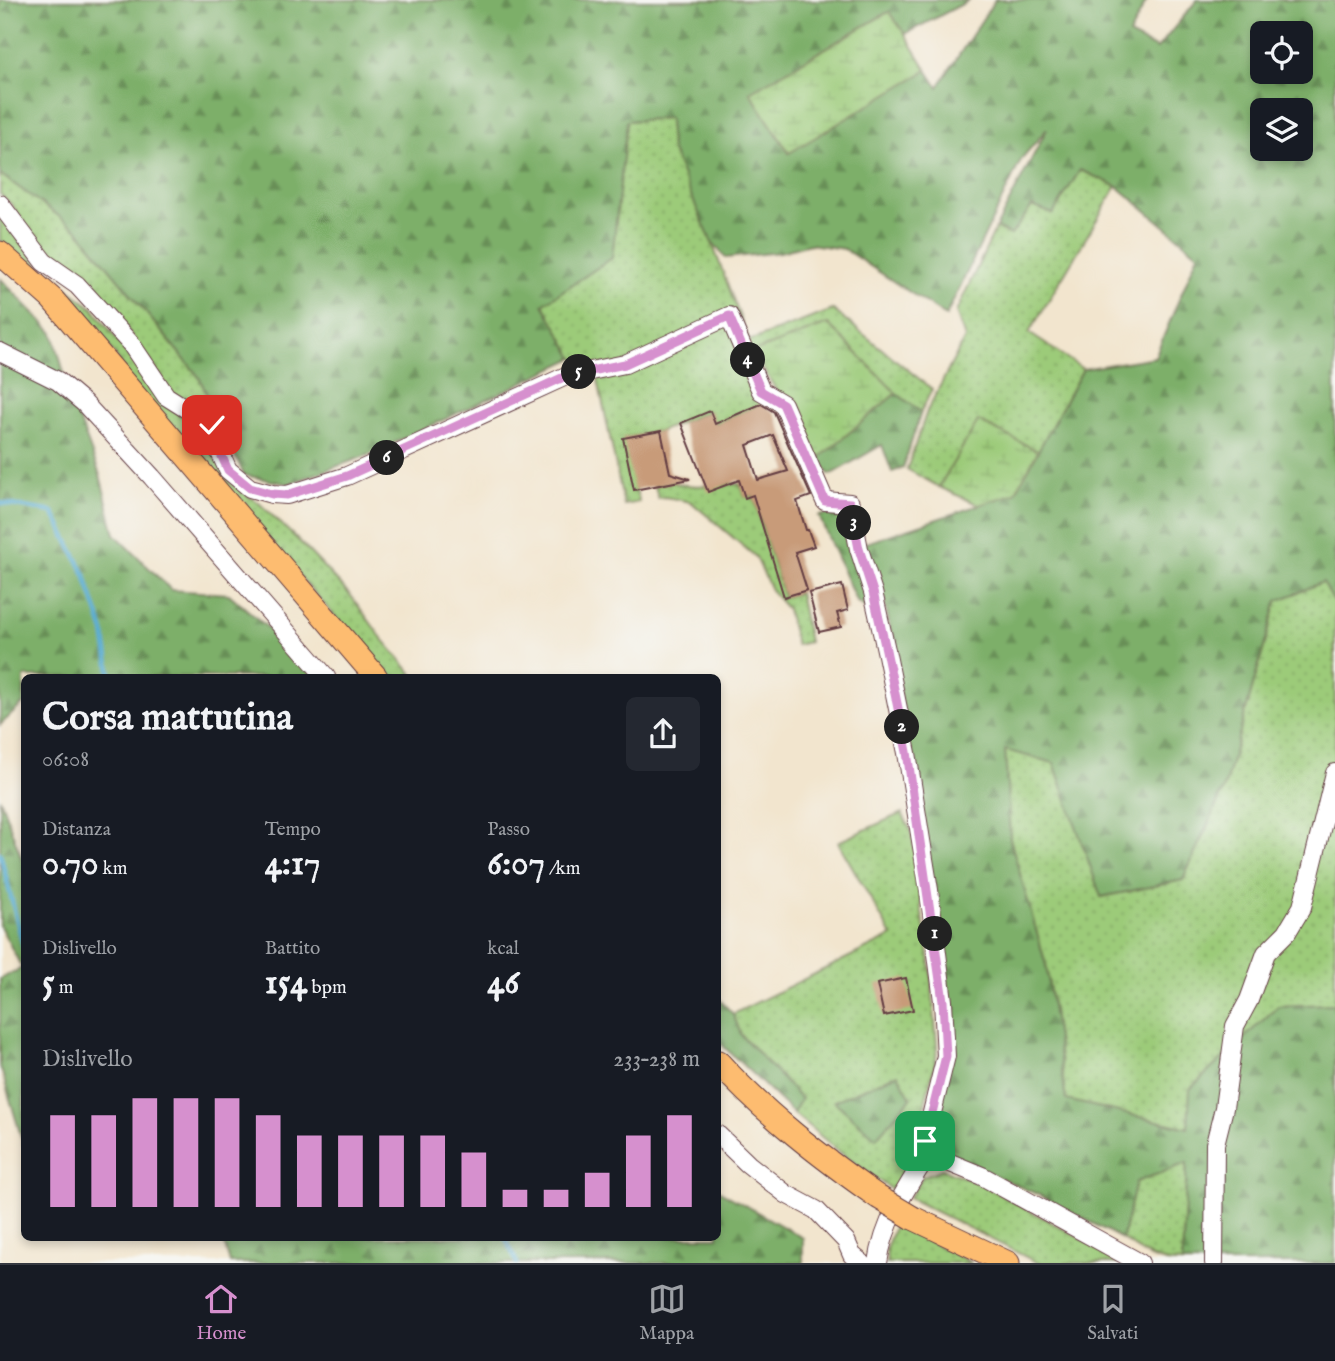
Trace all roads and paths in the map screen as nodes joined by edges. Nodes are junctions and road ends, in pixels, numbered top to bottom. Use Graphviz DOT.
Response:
graph roads {
  1 [pos="0,204"];
  2 [pos="0,253"];
  3 [pos="0,352"];
  4 [pos="323,674"];
  5 [pos="373,674"];
  6 [pos="1335,773"];
  7 [pos="721,1065"];
  8 [pos="721,1138"];
  9 [pos="926,1156"];
  10 [pos="862,1263"];
  11 [pos="878,1263"];
  12 [pos="1008,1263"];
  13 [pos="1140,1263"];
  14 [pos="1214,1263"];
  1 -- 9 [label="street"];
  2 -- 5 [label="main road"];
  3 -- 4 [label="street"];
  6 -- 14 [label="street"];
  7 -- 12 [label="main road, bridge"];
  8 -- 10 [label="street"];
  9 -- 11 [label="street"];
  9 -- 13 [label="street"];
}
